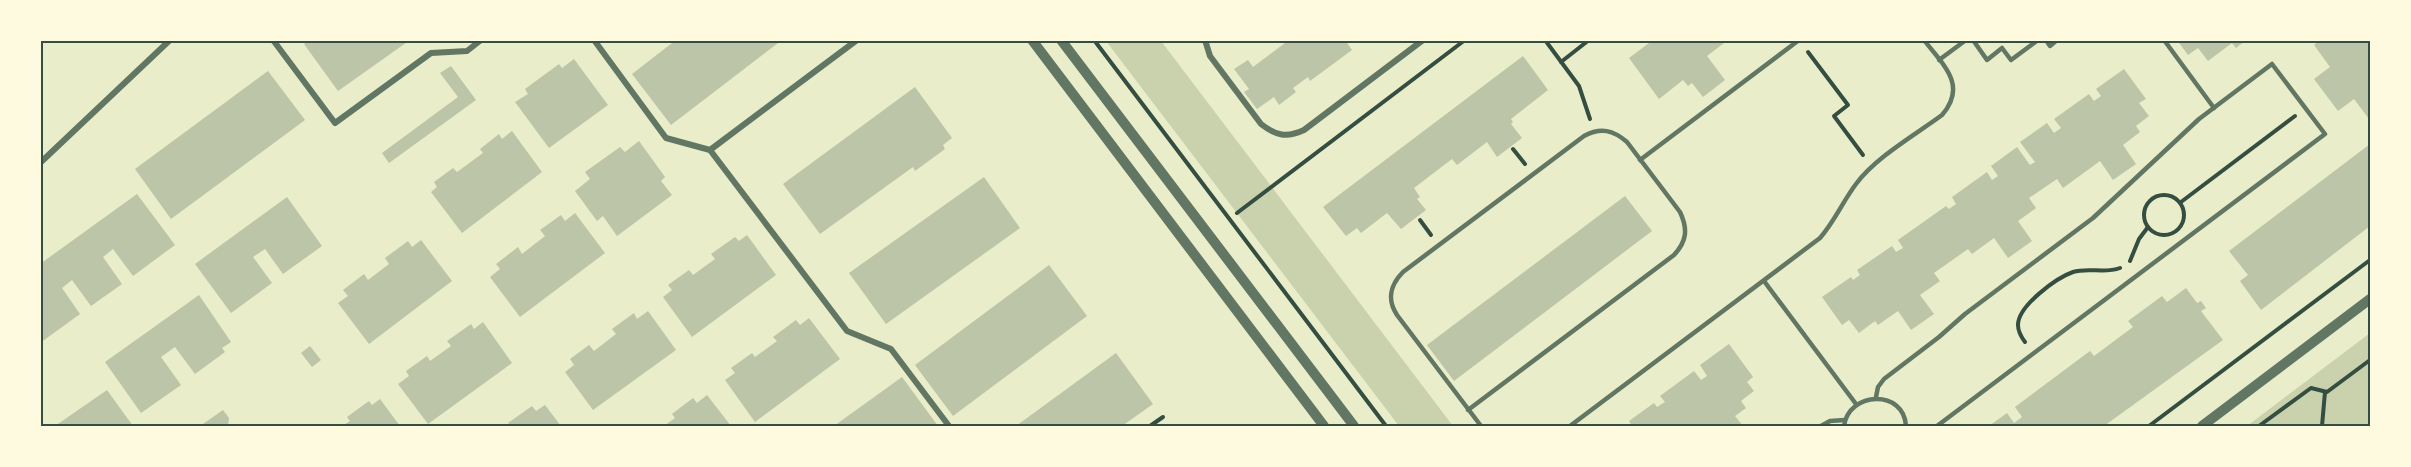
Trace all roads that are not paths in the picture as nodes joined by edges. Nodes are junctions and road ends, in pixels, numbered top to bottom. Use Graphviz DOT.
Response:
graph roads {
  1 [pos="170,40"];
  2 [pos="273,40"];
  3 [pos="481,40"];
  4 [pos="594,40"];
  5 [pos="857,40"];
  6 [pos="1032,40"];
  7 [pos="1061,40"];
  8 [pos="1205,40"];
  9 [pos="1423,40"];
  10 [pos="1799,40"];
  11 [pos="1924,40"];
  12 [pos="1966,40"];
  13 [pos="1972,40"];
  14 [pos="2038,40"];
  15 [pos="2046,40"];
  16 [pos="2057,40"];
  17 [pos="2164,40"];
  18 [pos="1939,60"];
  19 [pos="2214,108"];
  20 [pos="710,150"];
  21 [pos="1640,160"];
  22 [pos="40,163"];
  23 [pos="1764,281"];
  24 [pos="2370,299"];
  25 [pos="1876,397"];
  26 [pos="1856,404"];
  27 [pos="1468,410"];
  28 [pos="1845,423"];
  29 [pos="949,426"];
  30 [pos="1324,426"];
  31 [pos="1354,426"];
  32 [pos="1481,426"];
  33 [pos="1570,426"];
  34 [pos="1821,426"];
  35 [pos="1906,426"];
  36 [pos="1937,426"];
  37 [pos="2202,426"];
  1 -- 22 [label="street"];
  2 -- 3 [label="street"];
  4 -- 20 [label="street"];
  5 -- 20 [label="street"];
  6 -- 30 [label="street"];
  7 -- 31 [label="street"];
  8 -- 9 [label="street"];
  10 -- 21 [label="lane"];
  11 -- 18 [label="lane"];
  12 -- 18 [label="lane"];
  13 -- 14 [label="lane"];
  15 -- 16 [label="lane"];
  17 -- 19 [label="lane"];
  18 -- 23 [label="lane"];
  19 -- 25 [label="lane"];
  19 -- 36 [label="lane"];
  20 -- 29 [label="street"];
  21 -- 27 [label="lane"];
  21 -- 27 [label="lane"];
  23 -- 26 [label="lane"];
  23 -- 33 [label="lane"];
  24 -- 37 [label="street"];
  25 -- 26 [label="lane"];
  25 -- 35 [label="lane"];
  26 -- 28 [label="lane"];
  27 -- 32 [label="lane"];
  28 -- 34 [label="lane"];
}
